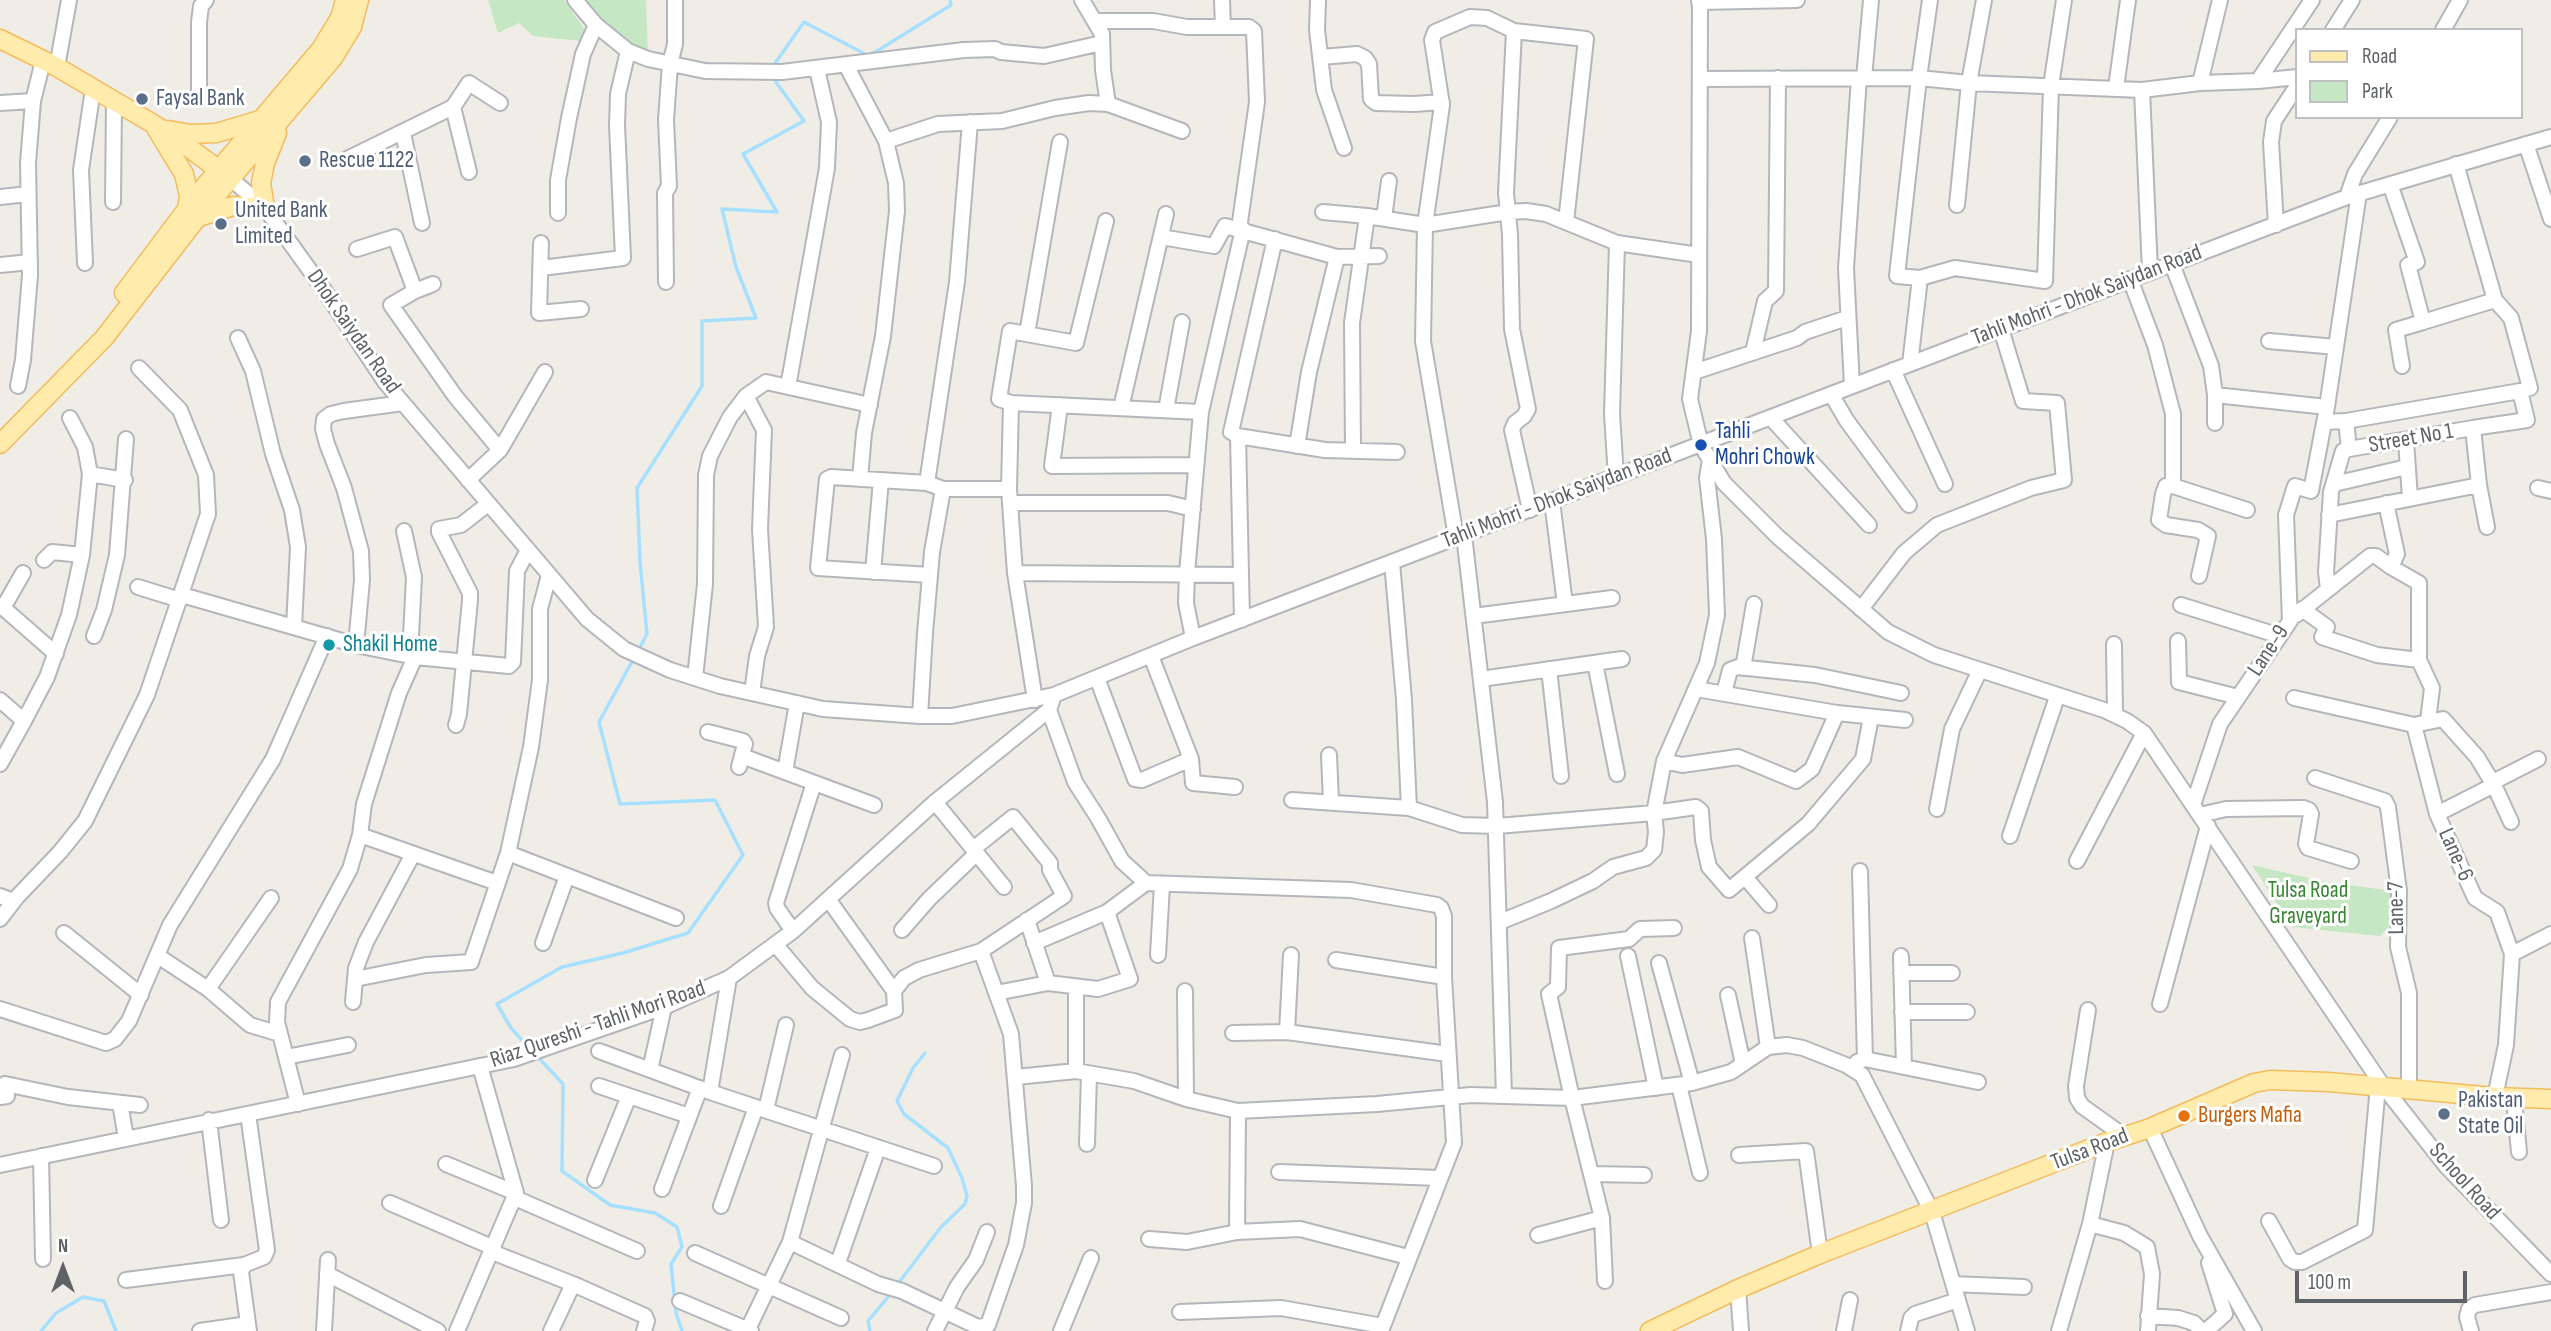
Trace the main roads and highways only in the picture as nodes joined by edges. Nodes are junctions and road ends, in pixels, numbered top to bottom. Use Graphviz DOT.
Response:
graph roads {
  1 [pos="345,0"];
  2 [pos="359,0"];
  3 [pos="0,39"];
  4 [pos="262,119"];
  5 [pos="282,120"];
  6 [pos="155,125"];
  7 [pos="225,175"];
  8 [pos="192,214"];
  9 [pos="0,431"];
  10 [pos="0,444"];
  11 [pos="2551,1099"];
  12 [pos="1650,1331"];
  1 -- 4 [label="main road"];
  2 -- 5 [label="main road"];
  3 -- 6 [label="main road, Dhok Saiydan Road"];
  4 -- 6 [label="main road"];
  4 -- 7 [label="main road"];
  5 -- 7 [label="main road"];
  5 -- 8 [label="main road"];
  6 -- 7 [label="main road, Dhok Saiydan Road"];
  6 -- 8 [label="main road"];
  7 -- 8 [label="main road"];
  8 -- 9 [label="main road"];
  8 -- 10 [label="main road"];
  11 -- 12 [label="main road, Tulsa Road"];
}
